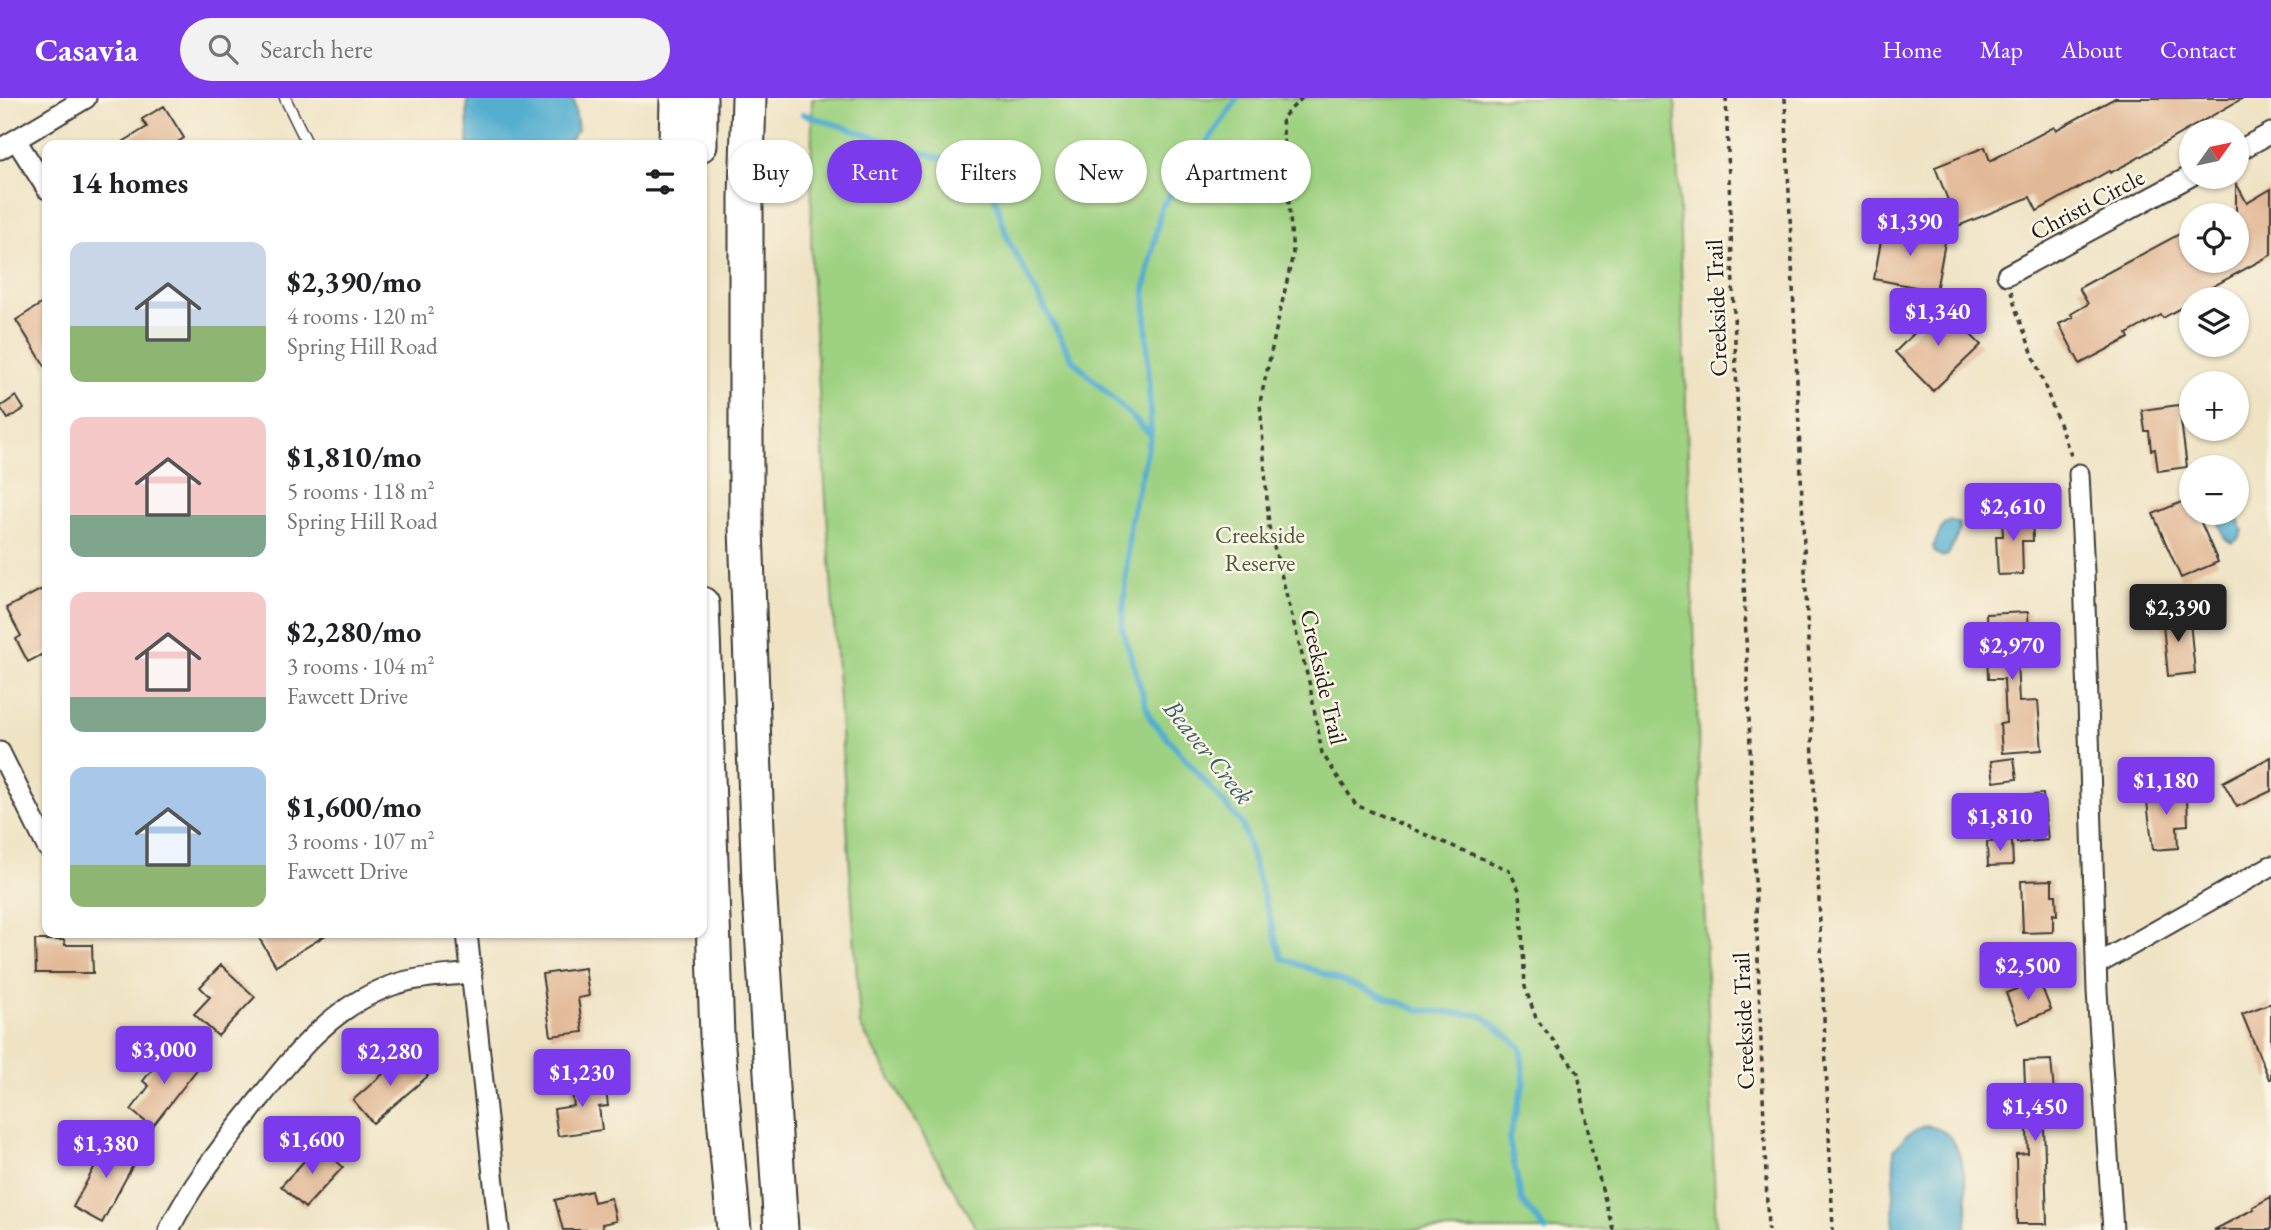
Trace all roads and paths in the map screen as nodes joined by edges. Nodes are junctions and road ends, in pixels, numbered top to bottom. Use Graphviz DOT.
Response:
graph roads {
  1 [pos="86,98"];
  2 [pos="285,98"];
  3 [pos="677,98"];
  4 [pos="701,98"];
  5 [pos="749,98"];
  6 [pos="1302,98"];
  7 [pos="1726,98"];
  8 [pos="1785,98"];
  9 [pos="2271,133"];
  10 [pos="306,140"];
  11 [pos="676,140"];
  12 [pos="700,140"];
  13 [pos="8,144"];
  14 [pos="2249,145"];
  15 [pos="2179,182"];
  16 [pos="42,183"];
  17 [pos="2007,275"];
  18 [pos="2079,474"];
  19 [pos="707,739"];
  20 [pos="0,752"];
  21 [pos="42,837"];
  22 [pos="2271,866"];
  23 [pos="468,938"];
  24 [pos="2096,965"];
  25 [pos="472,974"];
  26 [pos="169,1230"];
  27 [pos="499,1230"];
  28 [pos="734,1230"];
  29 [pos="781,1230"];
  30 [pos="1614,1230"];
  31 [pos="1768,1230"];
  32 [pos="1833,1230"];
  33 [pos="2113,1230"];
  1 -- 13 [label="street"];
  2 -- 10 [label="lane"];
  3 -- 11 [label="highway"];
  4 -- 12 [label="highway"];
  5 -- 29 [label="highway"];
  6 -- 30 [label="path, Creekside Trail"];
  7 -- 31 [label="path, Creekside Trail"];
  8 -- 32 [label="path"];
  9 -- 14 [label="street"];
  13 -- 16 [label="street"];
  15 -- 17 [label="street, Christi Circle"];
  17 -- 18 [label="path"];
  18 -- 24 [label="street"];
  19 -- 28 [label="highway"];
  20 -- 21 [label="street"];
  22 -- 24 [label="street"];
  23 -- 25 [label="street"];
  24 -- 33 [label="street"];
  25 -- 26 [label="street"];
  25 -- 27 [label="street"];
}
